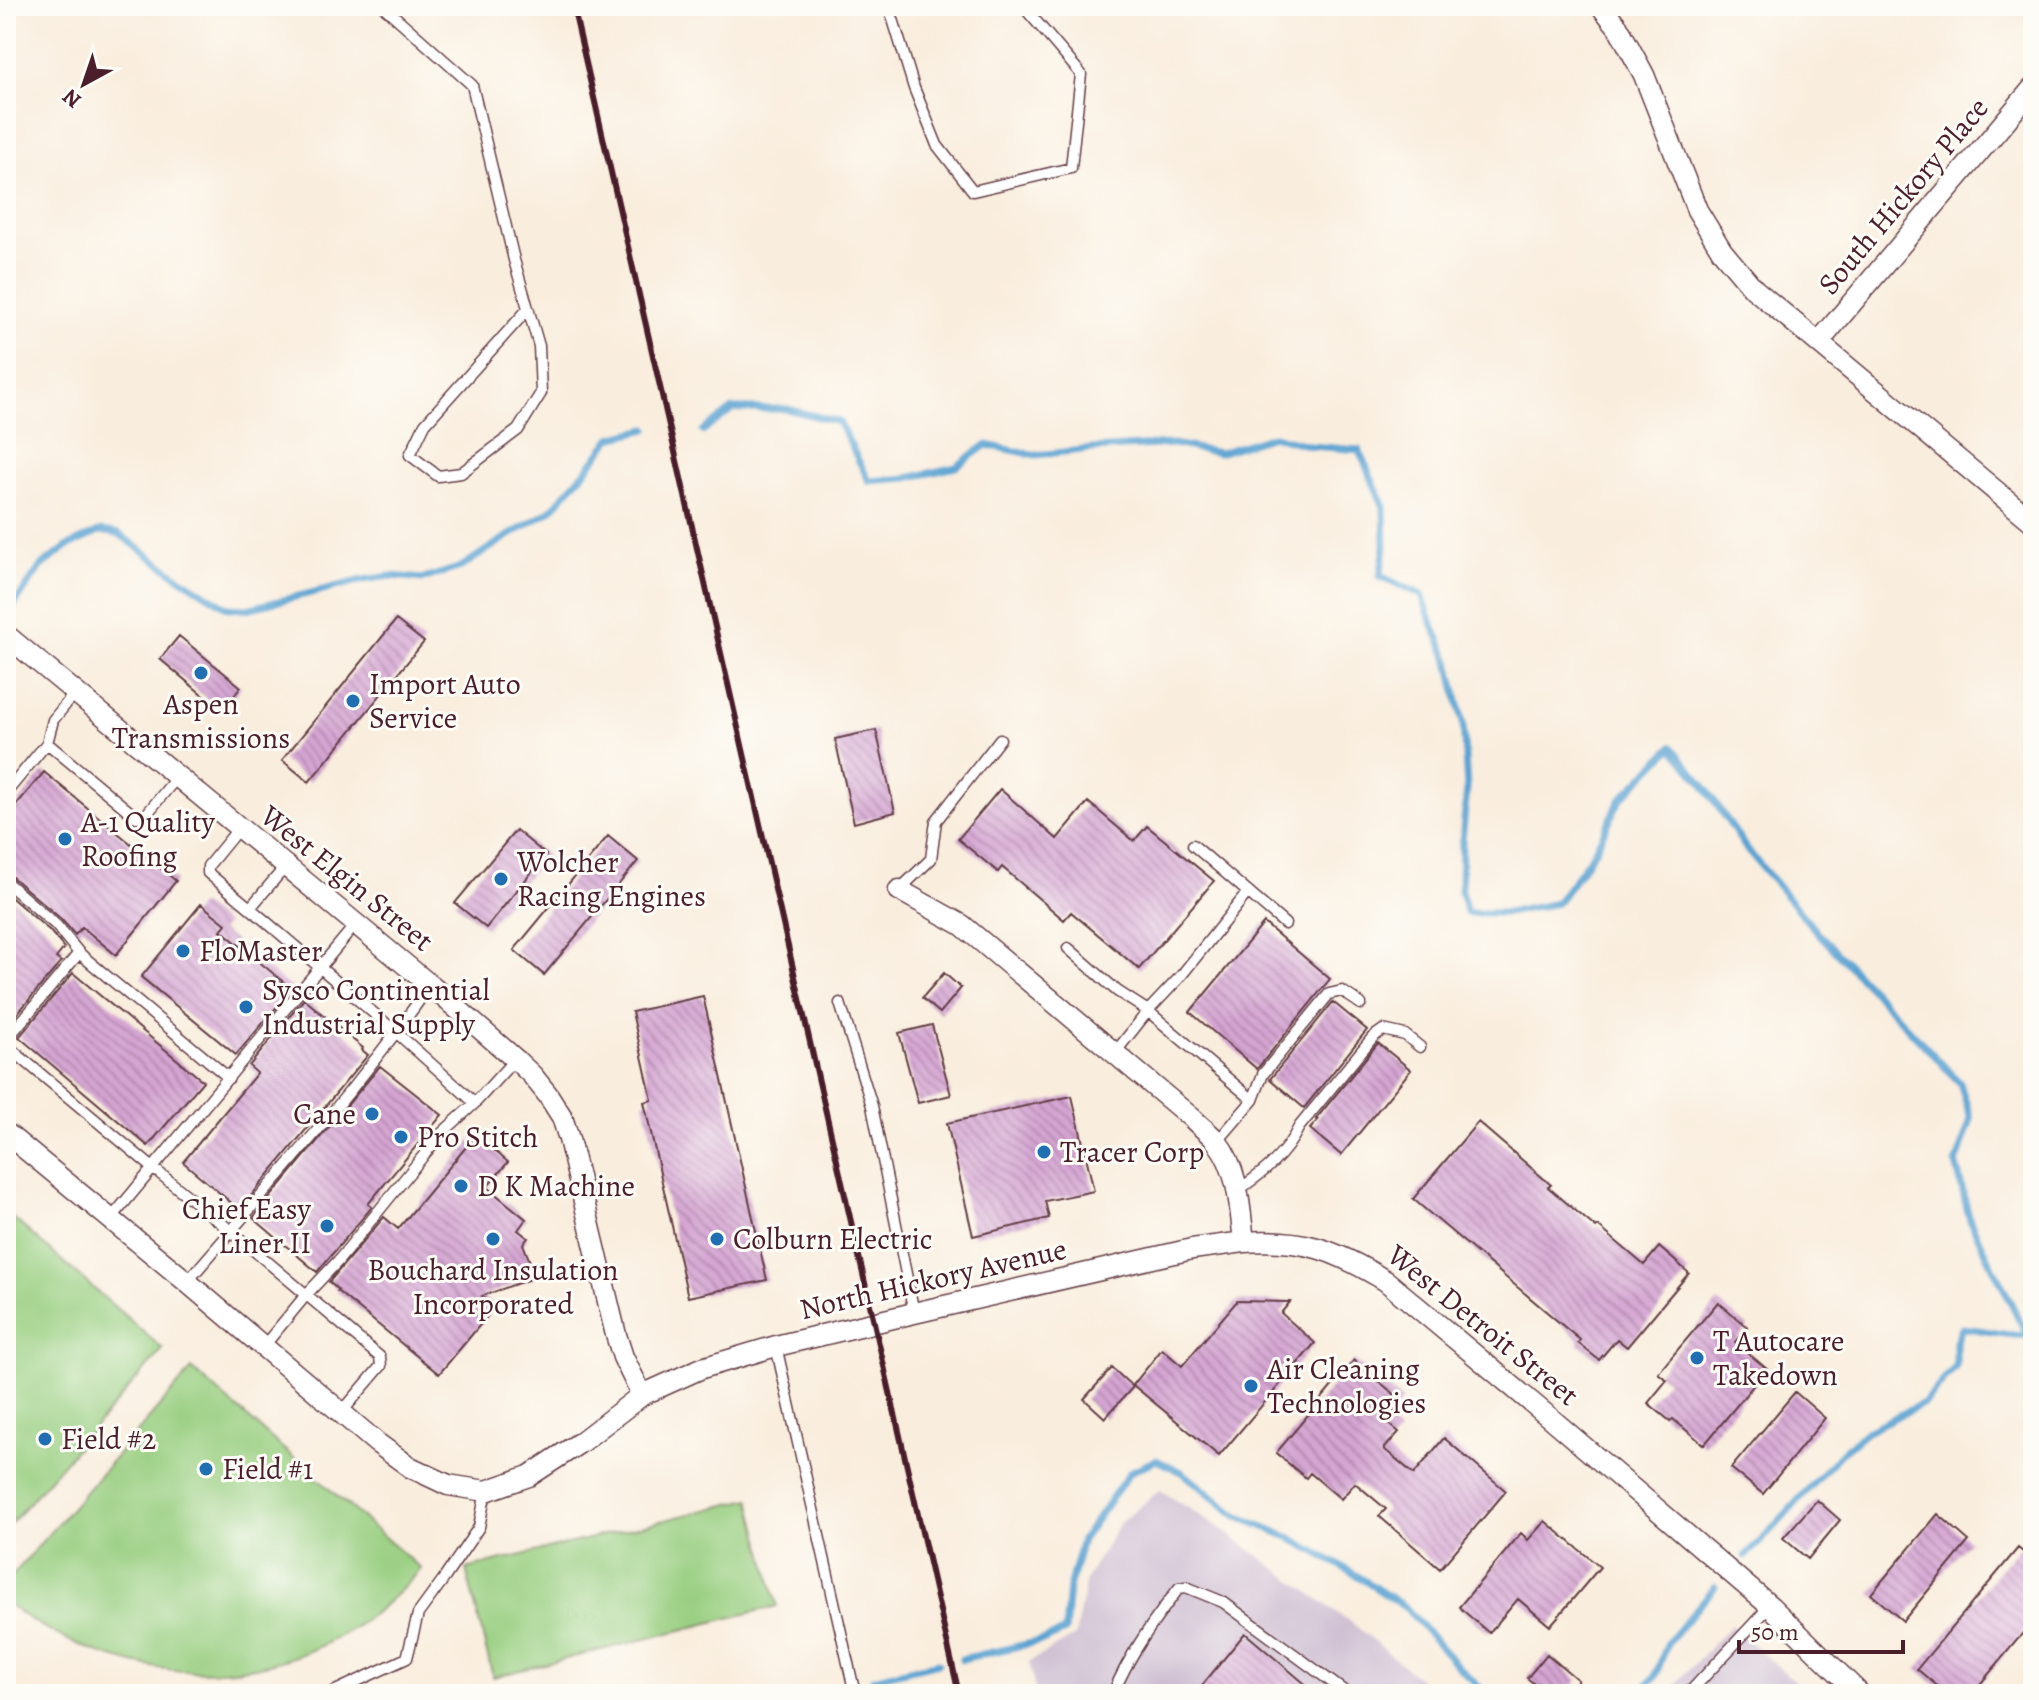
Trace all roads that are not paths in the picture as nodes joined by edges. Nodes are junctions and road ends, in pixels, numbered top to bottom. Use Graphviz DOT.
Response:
graph roads {
  1 [pos="383,6"];
  2 [pos="889,6"];
  3 [pos="1023,6"];
  4 [pos="1601,6"];
  5 [pos="2033,88"];
  6 [pos="528,309"];
  7 [pos="1819,342"];
  8 [pos="2033,522"];
  9 [pos="6,635"];
  10 [pos="75,693"];
  11 [pos="1000,739"];
  12 [pos="47,743"];
  13 [pos="177,777"];
  14 [pos="6,793"];
  15 [pos="239,828"];
  16 [pos="1193,845"];
  17 [pos="286,866"];
  18 [pos="6,882"];
  19 [pos="899,890"];
  20 [pos="1248,892"];
  21 [pos="250,908"];
  22 [pos="356,924"];
  23 [pos="1285,924"];
  24 [pos="1068,948"];
  25 [pos="79,953"];
  26 [pos="320,968"];
  27 [pos="430,985"];
  28 [pos="840,1003"];
  29 [pos="1361,1004"];
  30 [pos="1148,1011"];
  31 [pos="397,1033"];
  32 [pos="6,1043"];
  33 [pos="1420,1047"];
  34 [pos="1114,1054"];
  35 [pos="515,1059"];
  36 [pos="229,1078"];
  37 [pos="1253,1100"];
  38 [pos="475,1103"];
  39 [pos="6,1133"];
  40 [pos="1217,1142"];
  41 [pos="153,1168"];
  42 [pos="1237,1191"];
  43 [pos="110,1220"];
  44 [pos="231,1231"];
  45 [pos="1244,1242"];
  46 [pos="187,1282"];
  47 [pos="306,1295"];
  48 [pos="914,1313"];
  49 [pos="776,1346"];
  50 [pos="263,1347"];
  51 [pos="642,1395"];
  52 [pos="341,1413"];
  53 [pos="486,1491"];
  54 [pos="1770,1606"];
  55 [pos="329,1694"];
  56 [pos="855,1694"];
  57 [pos="1113,1694"];
  58 [pos="1348,1694"];
  59 [pos="1688,1694"];
  60 [pos="1860,1694"];
  1 -- 6 [label="lane"];
  2 -- 3 [label="lane"];
  4 -- 7 [label="street"];
  5 -- 7 [label="street, South Hickory Place"];
  6 -- 6 [label="lane"];
  7 -- 8 [label="street"];
  9 -- 10 [label="street, West Elgin Street"];
  10 -- 12 [label="lane"];
  10 -- 13 [label="street, West Elgin Street"];
  11 -- 19 [label="lane"];
  12 -- 13 [label="lane"];
  12 -- 14 [label="lane"];
  13 -- 15 [label="street, West Elgin Street"];
  15 -- 17 [label="street, West Elgin Street"];
  15 -- 21 [label="lane"];
  16 -- 20 [label="lane"];
  17 -- 21 [label="lane"];
  17 -- 22 [label="street, West Elgin Street"];
  18 -- 25 [label="lane"];
  19 -- 34 [label="street"];
  20 -- 23 [label="lane"];
  20 -- 30 [label="lane"];
  21 -- 26 [label="lane"];
  22 -- 26 [label="lane"];
  22 -- 27 [label="street, West Elgin Street"];
  24 -- 30 [label="lane"];
  25 -- 32 [label="lane"];
  25 -- 36 [label="lane"];
  26 -- 31 [label="lane"];
  26 -- 36 [label="lane"];
  27 -- 31 [label="lane"];
  27 -- 35 [label="street, West Elgin Street"];
  28 -- 48 [label="lane"];
  29 -- 37 [label="lane"];
  30 -- 34 [label="lane"];
  30 -- 37 [label="lane"];
  31 -- 38 [label="lane"];
  31 -- 44 [label="lane"];
  32 -- 41 [label="lane"];
  33 -- 42 [label="lane"];
  34 -- 40 [label="street"];
  35 -- 38 [label="lane"];
  35 -- 51 [label="street, West Elgin Street"];
  36 -- 41 [label="lane"];
  37 -- 40 [label="lane"];
  38 -- 47 [label="lane"];
  39 -- 43 [label="street"];
  40 -- 42 [label="street"];
  41 -- 43 [label="lane"];
  41 -- 44 [label="lane"];
  42 -- 45 [label="street"];
  43 -- 46 [label="street"];
  44 -- 46 [label="lane"];
  44 -- 47 [label="lane"];
  45 -- 48 [label="street, North Hickory Avenue"];
  45 -- 54 [label="street, West Detroit Street"];
  46 -- 50 [label="street"];
  47 -- 50 [label="lane"];
  47 -- 52 [label="lane"];
  48 -- 49 [label="street, North Hickory Avenue"];
  49 -- 51 [label="street, North Hickory Avenue"];
  49 -- 56 [label="lane"];
  50 -- 52 [label="street"];
  51 -- 53 [label="street, North Hickory Avenue"];
  52 -- 53 [label="street"];
  53 -- 55 [label="lane"];
  54 -- 59 [label="lane"];
  54 -- 60 [label="street, West Detroit Street"];
  57 -- 58 [label="lane"];
}
